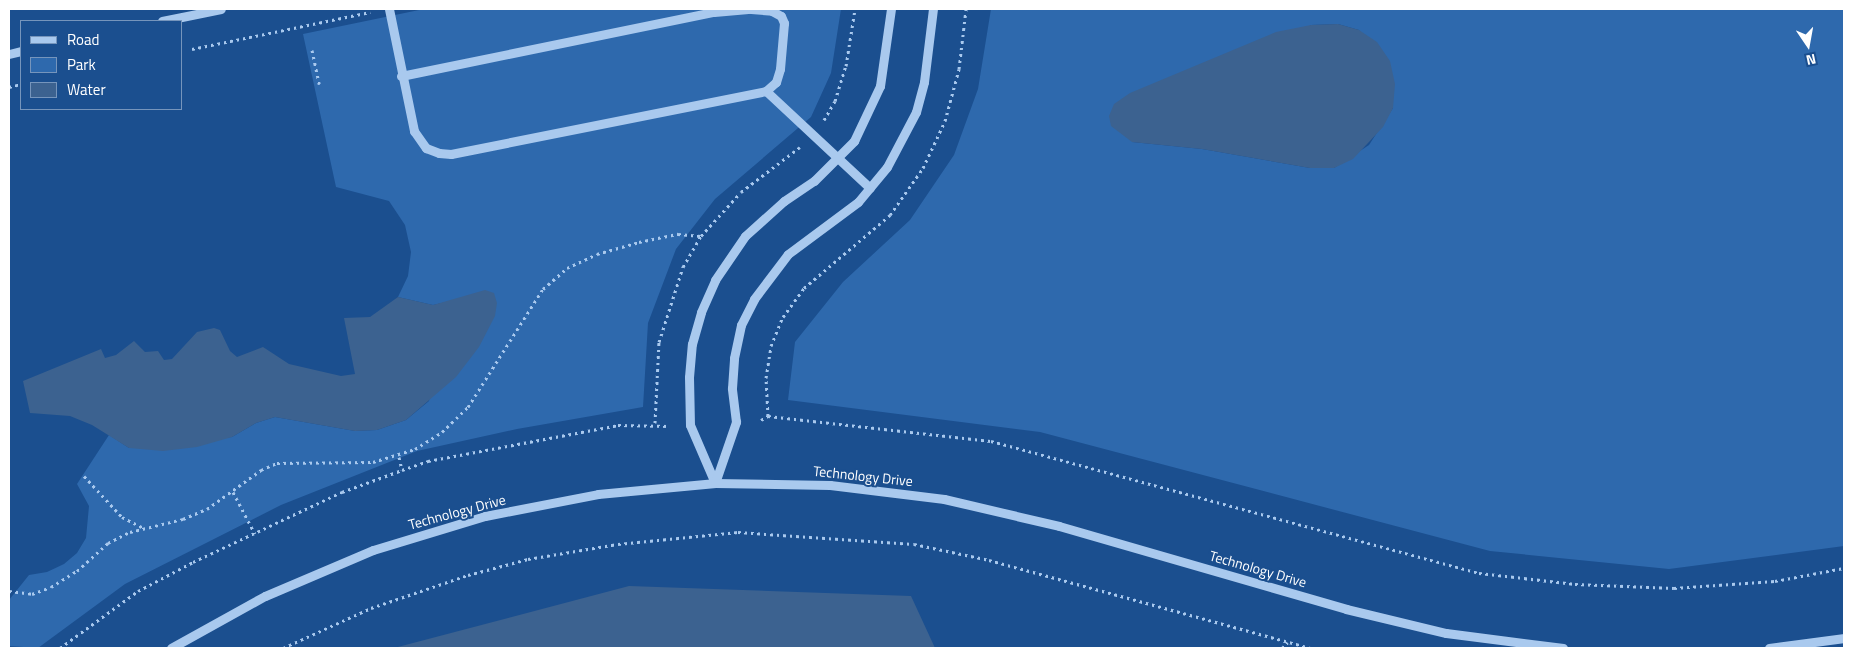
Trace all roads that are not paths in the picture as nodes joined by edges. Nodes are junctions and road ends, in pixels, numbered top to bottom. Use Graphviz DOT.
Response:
graph roads {
  1 [pos="221,9"];
  2 [pos="388,9"];
  3 [pos="891,9"];
  4 [pos="933,9"];
  5 [pos="167,20"];
  6 [pos="401,76"];
  7 [pos="766,91"];
  8 [pos="838,160"];
  9 [pos="870,188"];
  10 [pos="715,483"];
  11 [pos="1844,638"];
  12 [pos="171,648"];
  13 [pos="1563,648"];
  14 [pos="1769,648"];
  15 [pos="1784,648"];
  1 -- 5 [label="street"];
  2 -- 6 [label="street"];
  3 -- 8 [label="street"];
  4 -- 9 [label="street"];
  6 -- 7 [label="street"];
  6 -- 7 [label="street"];
  7 -- 8 [label="street"];
  8 -- 9 [label="street"];
  8 -- 10 [label="street"];
  9 -- 10 [label="street"];
  10 -- 12 [label="street, Technology Drive"];
  10 -- 13 [label="street, Technology Drive"];
  11 -- 15 [label="street"];
  14 -- 15 [label="street"];
}
